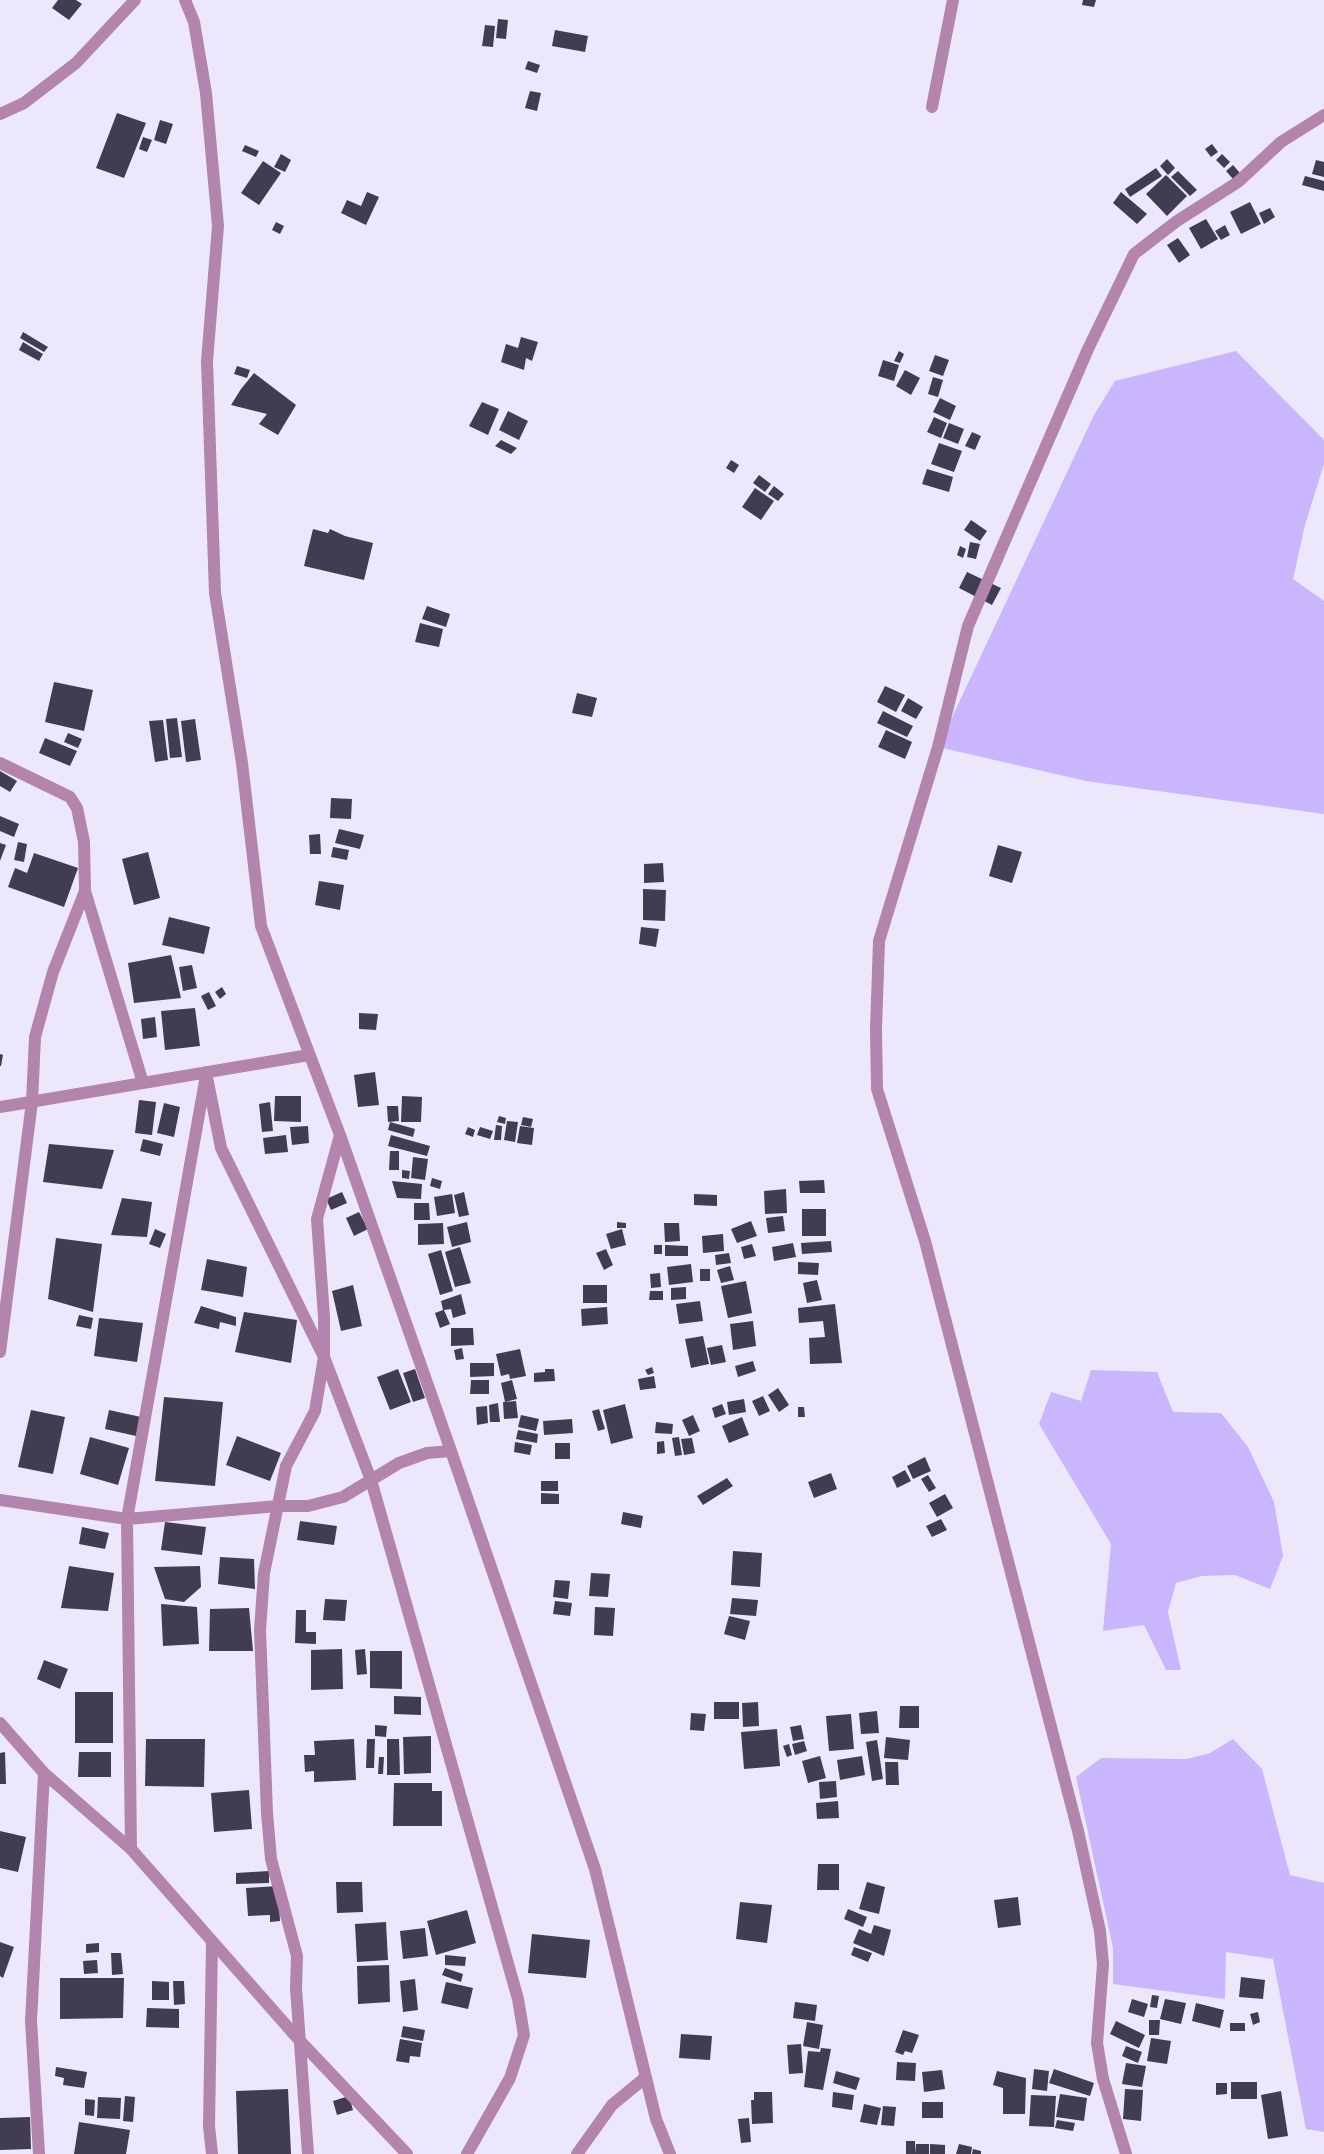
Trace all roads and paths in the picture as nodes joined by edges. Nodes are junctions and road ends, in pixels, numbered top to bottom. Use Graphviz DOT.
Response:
graph roads {
  1 [pos="135,0"];
  2 [pos="185,0"];
  3 [pos="953,0"];
  4 [pos="932,107"];
  5 [pos="0,114"];
  6 [pos="1324,115"];
  7 [pos="0,763"];
  8 [pos="85,891"];
  9 [pos="309,1055"];
  10 [pos="206,1072"];
  11 [pos="144,1083"];
  12 [pos="32,1102"];
  13 [pos="0,1107"];
  14 [pos="340,1135"];
  15 [pos="0,1352"];
  16 [pos="324,1357"];
  17 [pos="451,1451"];
  18 [pos="371,1480"];
  19 [pos="0,1500"];
  20 [pos="278,1506"];
  21 [pos="127,1519"];
  22 [pos="0,1723"];
  23 [pos="44,1773"];
  24 [pos="130,1849"];
  25 [pos="212,1942"];
  26 [pos="300,2041"];
  27 [pos="646,2077"];
  28 [pos="39,2154"];
  29 [pos="212,2154"];
  30 [pos="308,2154"];
  31 [pos="407,2154"];
  32 [pos="467,2154"];
  33 [pos="577,2154"];
  34 [pos="670,2154"];
  35 [pos="1126,2154"];
  1 -- 5 [label="street"];
  2 -- 9 [label="street"];
  3 -- 4 [label="street"];
  6 -- 35 [label="street"];
  7 -- 8 [label="street"];
  8 -- 11 [label="street"];
  8 -- 12 [label="street"];
  9 -- 10 [label="street"];
  9 -- 14 [label="street"];
  10 -- 11 [label="street"];
  10 -- 16 [label="street"];
  10 -- 21 [label="street"];
  11 -- 12 [label="street"];
  12 -- 13 [label="street"];
  12 -- 15 [label="street"];
  14 -- 16 [label="street"];
  14 -- 17 [label="street"];
  16 -- 18 [label="street"];
  16 -- 20 [label="street"];
  17 -- 18 [label="street"];
  17 -- 27 [label="street"];
  18 -- 20 [label="street"];
  18 -- 32 [label="street"];
  19 -- 21 [label="street"];
  20 -- 21 [label="street"];
  20 -- 26 [label="street"];
  21 -- 24 [label="street"];
  22 -- 23 [label="street"];
  23 -- 24 [label="street"];
  23 -- 28 [label="street"];
  24 -- 25 [label="street"];
  25 -- 26 [label="street"];
  25 -- 29 [label="street"];
  26 -- 30 [label="street"];
  26 -- 31 [label="street"];
  27 -- 33 [label="street"];
  27 -- 34 [label="street"];
}
